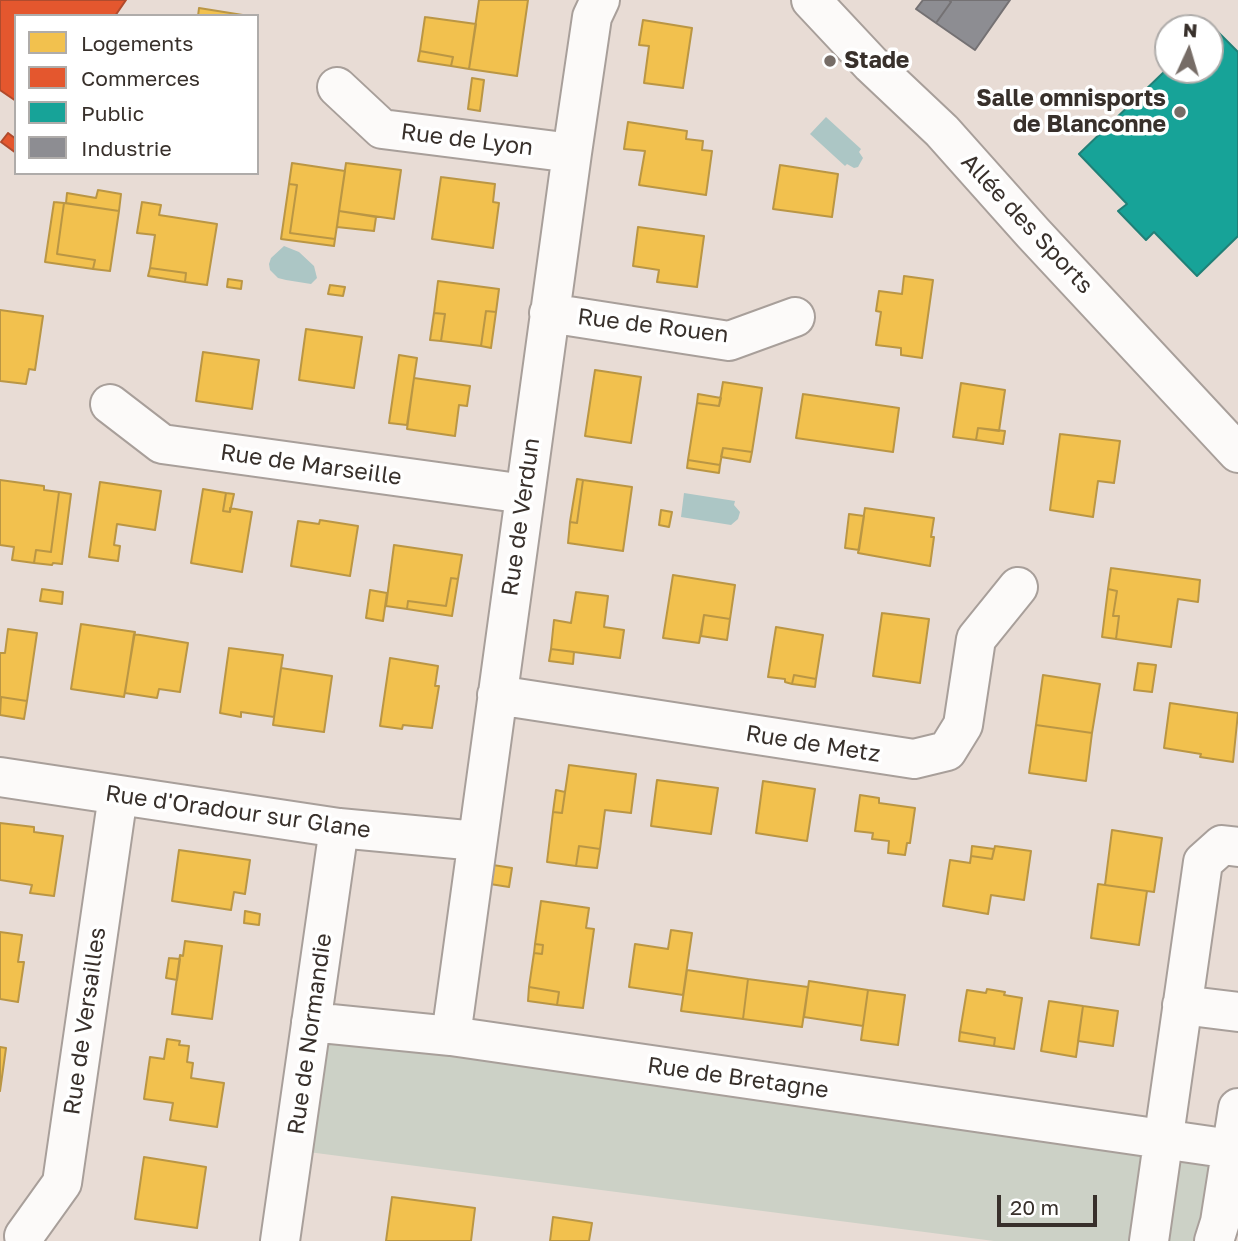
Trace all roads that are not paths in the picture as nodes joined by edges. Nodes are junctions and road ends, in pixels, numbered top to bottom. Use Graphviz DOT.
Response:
graph roads {
  1 [pos="600,0"];
  2 [pos="811,0"];
  3 [pos="832,0"];
  4 [pos="337,87"];
  5 [pos="942,131"];
  6 [pos="572,153"];
  7 [pos="550,313"];
  8 [pos="795,317"];
  9 [pos="110,404"];
  10 [pos="1238,453"];
  11 [pos="525,494"];
  12 [pos="1018,587"];
  13 [pos="497,695"];
  14 [pos="0,778"];
  15 [pos="118,795"];
  16 [pos="339,828"];
  17 [pos="477,841"];
  18 [pos="1238,847"];
  19 [pos="1182,1004"];
  20 [pos="1238,1012"];
  21 [pos="312,1022"];
  22 [pos="451,1036"];
  23 [pos="1238,1108"];
  24 [pos="1163,1140"];
  25 [pos="1231,1149"];
  26 [pos="24,1236"];
  27 [pos="280,1241"];
  28 [pos="1149,1241"];
  29 [pos="1213,1241"];
  1 -- 6 [label="street, Rue de Verdun"];
  2 -- 5 [label="street, Allée des Sports"];
  3 -- 5 [label="street"];
  4 -- 6 [label="street, Rue de Lyon"];
  5 -- 10 [label="street, Allée des Sports"];
  6 -- 7 [label="street, Rue de Verdun"];
  7 -- 8 [label="street, Rue de Rouen"];
  7 -- 11 [label="street, Rue de Verdun"];
  9 -- 11 [label="street, Rue de Marseille"];
  11 -- 13 [label="street, Rue de Verdun"];
  12 -- 13 [label="street, Rue de Metz"];
  13 -- 17 [label="street, Rue de Verdun"];
  14 -- 15 [label="street, Rue d'Oradour sur Glane"];
  15 -- 16 [label="street, Rue d'Oradour sur Glane"];
  15 -- 26 [label="street, Rue de Versailles"];
  16 -- 17 [label="street, Rue d'Oradour sur Glane"];
  16 -- 21 [label="street, Rue de Normandie"];
  17 -- 22 [label="street, Rue de Verdun"];
  18 -- 19 [label="street"];
  19 -- 20 [label="street"];
  19 -- 24 [label="street"];
  21 -- 22 [label="street, Rue de Bretagne"];
  21 -- 27 [label="street, Rue de Normandie"];
  22 -- 24 [label="street, Rue de Bretagne"];
  23 -- 25 [label="street"];
  24 -- 25 [label="street, Rue de Bretagne"];
  24 -- 28 [label="street"];
  25 -- 29 [label="street"];
}
